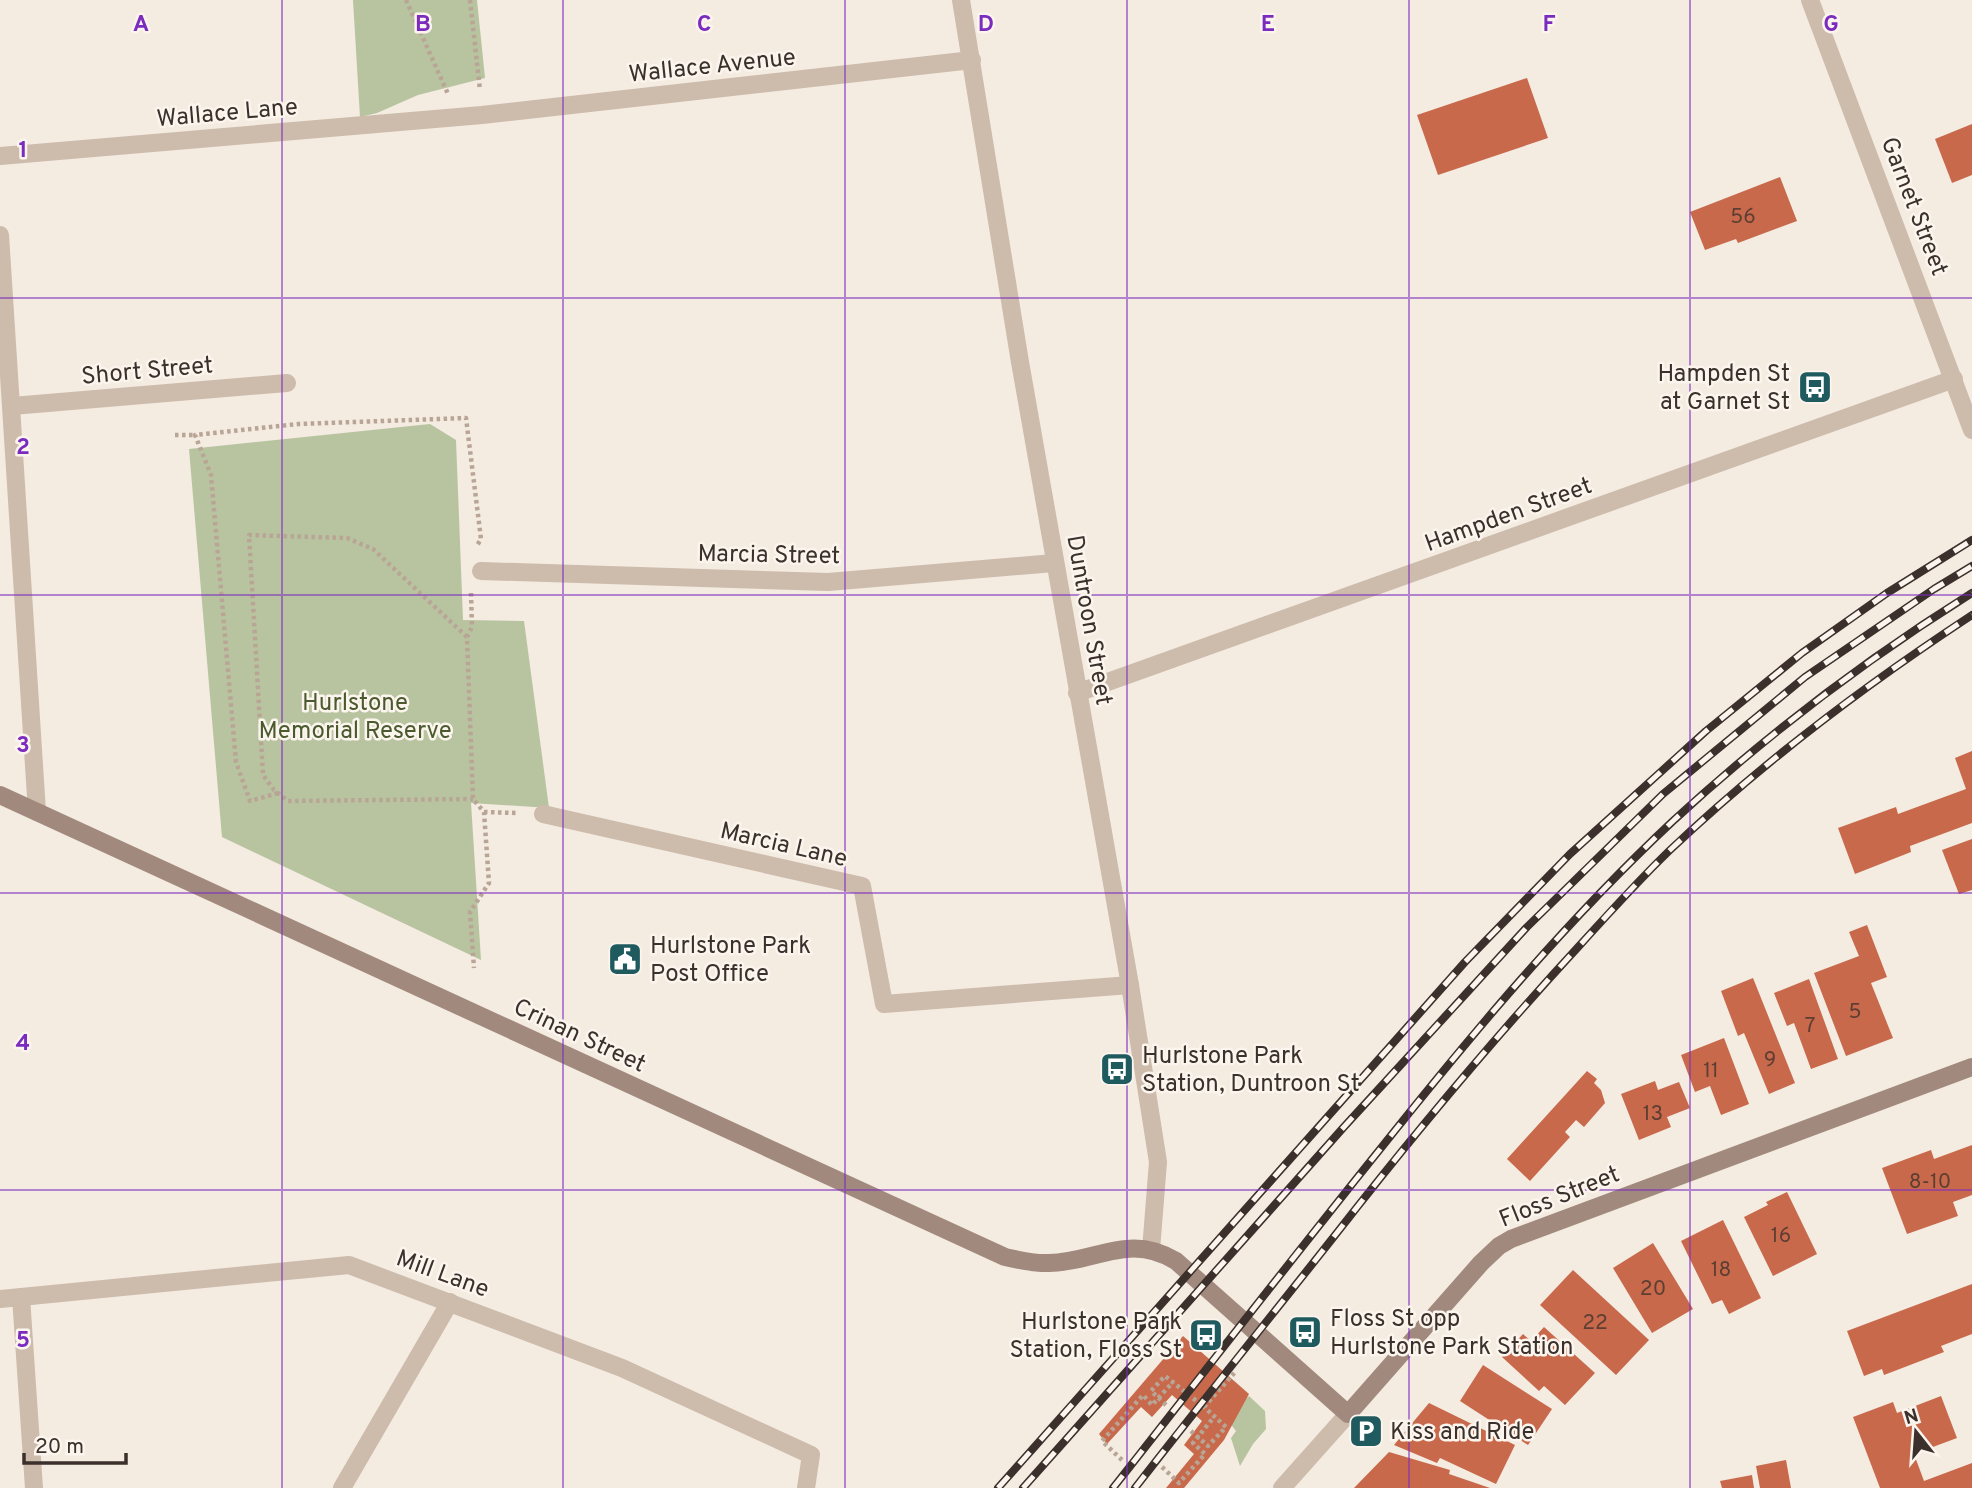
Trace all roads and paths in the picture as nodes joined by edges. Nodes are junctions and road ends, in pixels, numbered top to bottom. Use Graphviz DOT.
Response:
graph roads {
  1 [pos="406,0"];
  2 [pos="470,0"];
  3 [pos="961,0"];
  4 [pos="1810,0"];
  5 [pos="971,60"];
  6 [pos="482,115"];
  7 [pos="458,117"];
  8 [pos="0,156"];
  9 [pos="0,235"];
  10 [pos="1954,379"];
  11 [pos="287,383"];
  12 [pos="12,406"];
  13 [pos="1971,423"];
  14 [pos="175,435"];
  15 [pos="195,435"];
  16 [pos="1055,563"];
  17 [pos="474,571"];
  18 [pos="467,637"];
  19 [pos="1077,693"];
  20 [pos="278,793"];
  21 [pos="0,795"];
  22 [pos="473,799"];
  23 [pos="37,812"];
  24 [pos="484,812"];
  25 [pos="543,814"];
  26 [pos="474,968"];
  27 [pos="1130,985"];
  28 [pos="1972,1067"];
  29 [pos="1151,1250"];
  30 [pos="21,1297"];
  31 [pos="0,1299"];
  32 [pos="450,1301"];
  33 [pos="1236,1371"];
  34 [pos="1173,1382"];
  35 [pos="1166,1405"];
  36 [pos="1204,1407"];
  37 [pos="1348,1414"];
  38 [pos="1214,1417"];
  39 [pos="1191,1432"];
  40 [pos="1122,1460"];
  41 [pos="1162,1467"];
  42 [pos="34,1488"];
  43 [pos="342,1488"];
  44 [pos="806,1488"];
  45 [pos="1282,1488"];
  1 -- 7 [label="path"];
  2 -- 6 [label="path"];
  3 -- 5 [label="street, Duntroon Street"];
  4 -- 10 [label="street, Garnet Street"];
  5 -- 6 [label="street, Wallace Avenue"];
  5 -- 16 [label="street, Duntroon Street"];
  6 -- 7 [label="street, Wallace Avenue"];
  7 -- 8 [label="street, Wallace Lane"];
  9 -- 12 [label="street"];
  10 -- 13 [label="street, Garnet Street"];
  10 -- 19 [label="street, Hampden Street"];
  11 -- 12 [label="street, Short Street"];
  12 -- 23 [label="street"];
  14 -- 15 [label="path"];
  15 -- 17 [label="path"];
  15 -- 20 [label="path"];
  16 -- 17 [label="street, Marcia Street"];
  16 -- 19 [label="street, Duntroon Street"];
  17 -- 18 [label="path"];
  18 -- 20 [label="path"];
  18 -- 22 [label="path"];
  19 -- 27 [label="street, Duntroon Street"];
  20 -- 22 [label="path"];
  21 -- 23 [label="street, Crinan Street"];
  22 -- 24 [label="path"];
  23 -- 29 [label="street, Crinan Street"];
  24 -- 25 [label="path"];
  24 -- 26 [label="path"];
  25 -- 27 [label="street, Marcia Lane"];
  27 -- 29 [label="street, Duntroon Street"];
  28 -- 37 [label="street, Floss Street"];
  29 -- 37 [label="street"];
  30 -- 31 [label="street, Mill Lane"];
  30 -- 32 [label="street, Mill Lane"];
  30 -- 42 [label="street"];
  32 -- 43 [label="street"];
  32 -- 44 [label="street, Mill Lane"];
  33 -- 36 [label="path"];
  34 -- 35 [label="path"];
  34 -- 36 [label="path"];
  34 -- 40 [label="path"];
  36 -- 38 [label="path"];
  37 -- 45 [label="street"];
  38 -- 39 [label="path"];
  38 -- 41 [label="path"];
}
